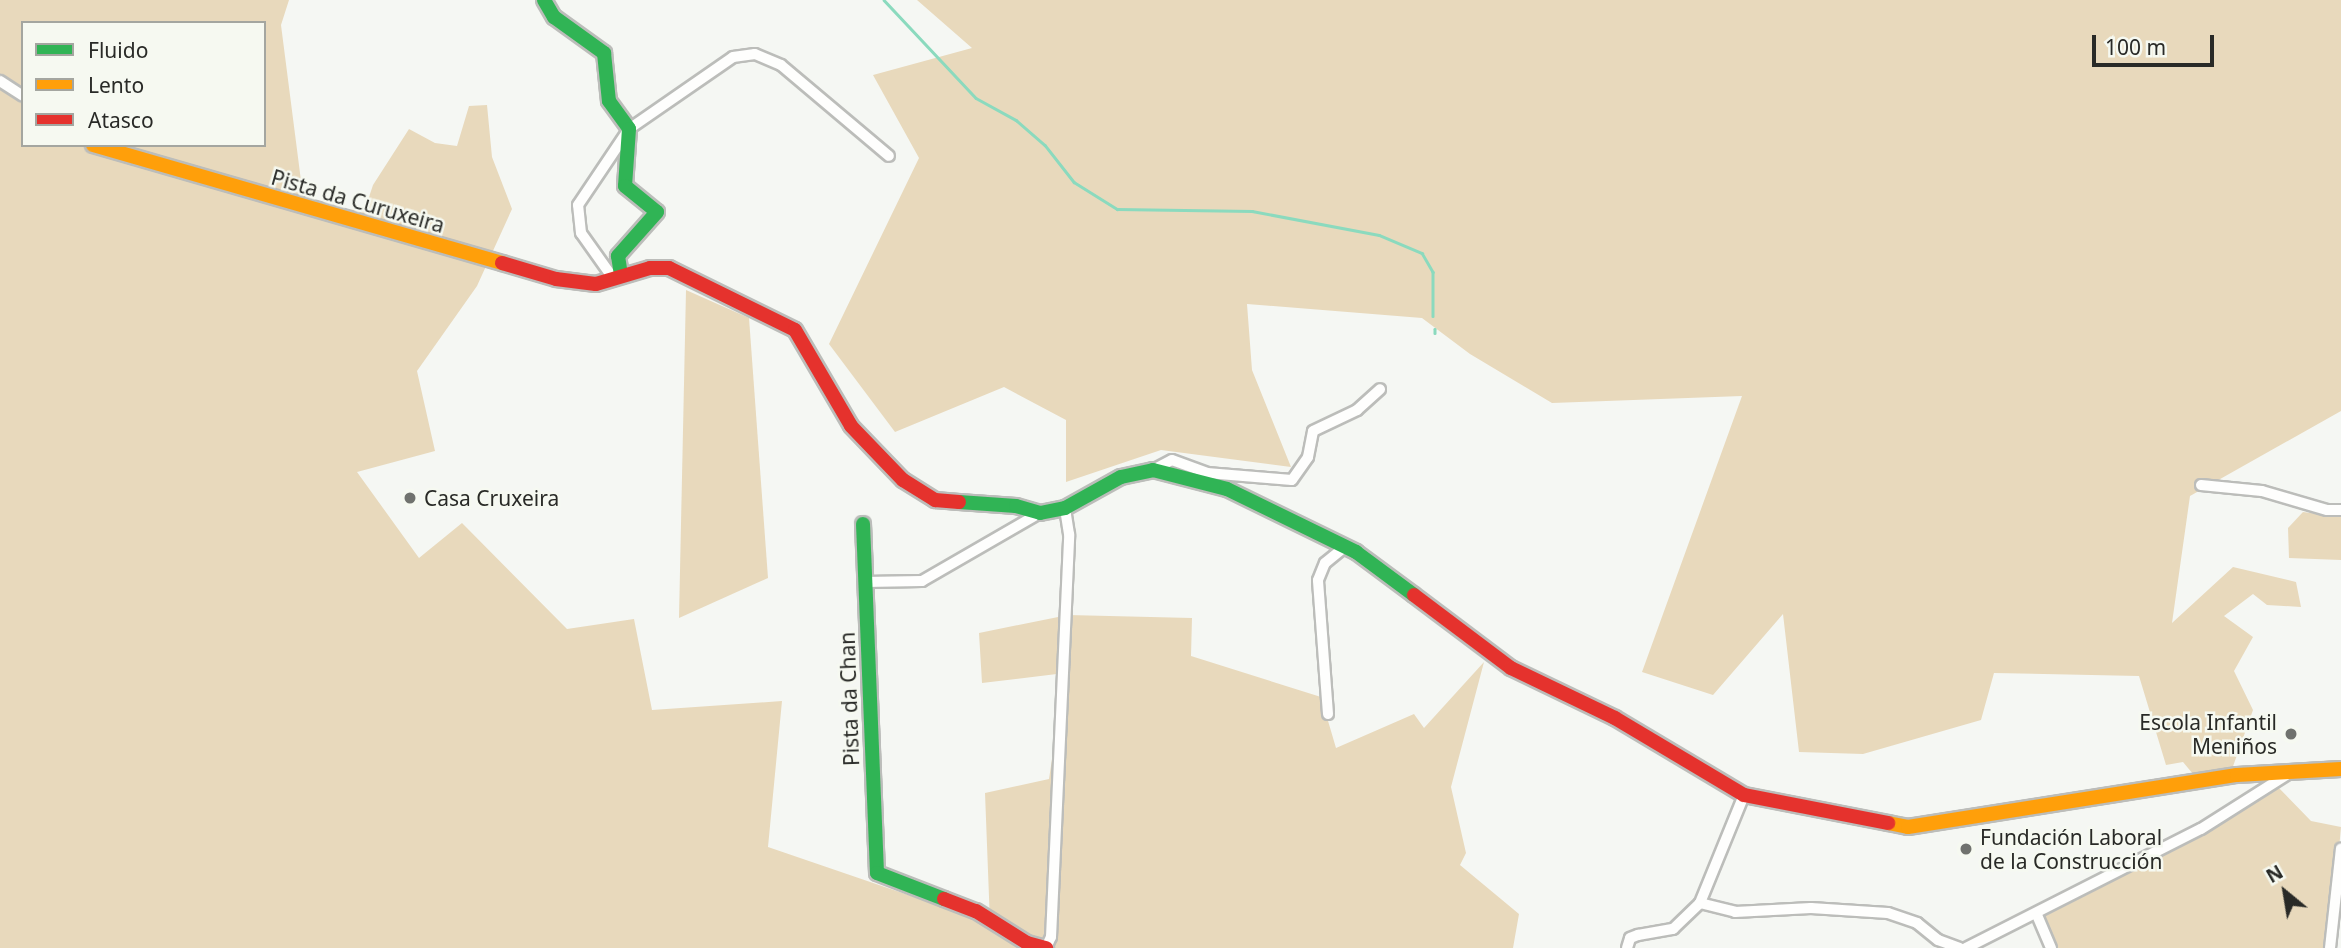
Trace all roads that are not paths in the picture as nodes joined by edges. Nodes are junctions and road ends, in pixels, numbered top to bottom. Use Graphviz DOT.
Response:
graph roads {
  1 [pos="544,0"];
  2 [pos="0,81"];
  3 [pos="21,95"];
  4 [pos="629,129"];
  5 [pos="100,147"];
  6 [pos="890,156"];
  7 [pos="617,277"];
  8 [pos="1380,389"];
  9 [pos="1153,471"];
  10 [pos="2201,485"];
  11 [pos="1065,508"];
  12 [pos="2341,510"];
  13 [pos="1040,513"];
  14 [pos="863,524"];
  15 [pos="1345,547"];
  16 [pos="865,582"];
  17 [pos="1328,714"];
  18 [pos="2341,769"];
  19 [pos="2295,770"];
  20 [pos="1744,794"];
  21 [pos="2341,849"];
  22 [pos="1700,903"];
  23 [pos="2037,915"];
  24 [pos="1046,948"];
  25 [pos="1627,948"];
  26 [pos="1960,948"];
  27 [pos="1966,948"];
  28 [pos="2051,948"];
  29 [pos="2330,948"];
  1 -- 4 [label="street"];
  2 -- 3 [label="street"];
  4 -- 6 [label="street"];
  4 -- 7 [label="street"];
  4 -- 7 [label="street"];
  5 -- 7 [label="street, Pista da Curuxeira"];
  7 -- 13 [label="street, Pista da Curuxeira"];
  8 -- 9 [label="street"];
  9 -- 11 [label="street"];
  9 -- 15 [label="street"];
  10 -- 12 [label="street"];
  11 -- 13 [label="street"];
  11 -- 24 [label="street"];
  13 -- 16 [label="street"];
  14 -- 16 [label="street, Pista da Chan"];
  15 -- 17 [label="street"];
  15 -- 20 [label="street"];
  16 -- 24 [label="street, Pista da Chan"];
  18 -- 19 [label="street"];
  19 -- 20 [label="street"];
  19 -- 23 [label="street"];
  20 -- 22 [label="street"];
  21 -- 29 [label="street"];
  22 -- 25 [label="street"];
  22 -- 26 [label="street"];
  23 -- 27 [label="street"];
  23 -- 28 [label="street"];
}
